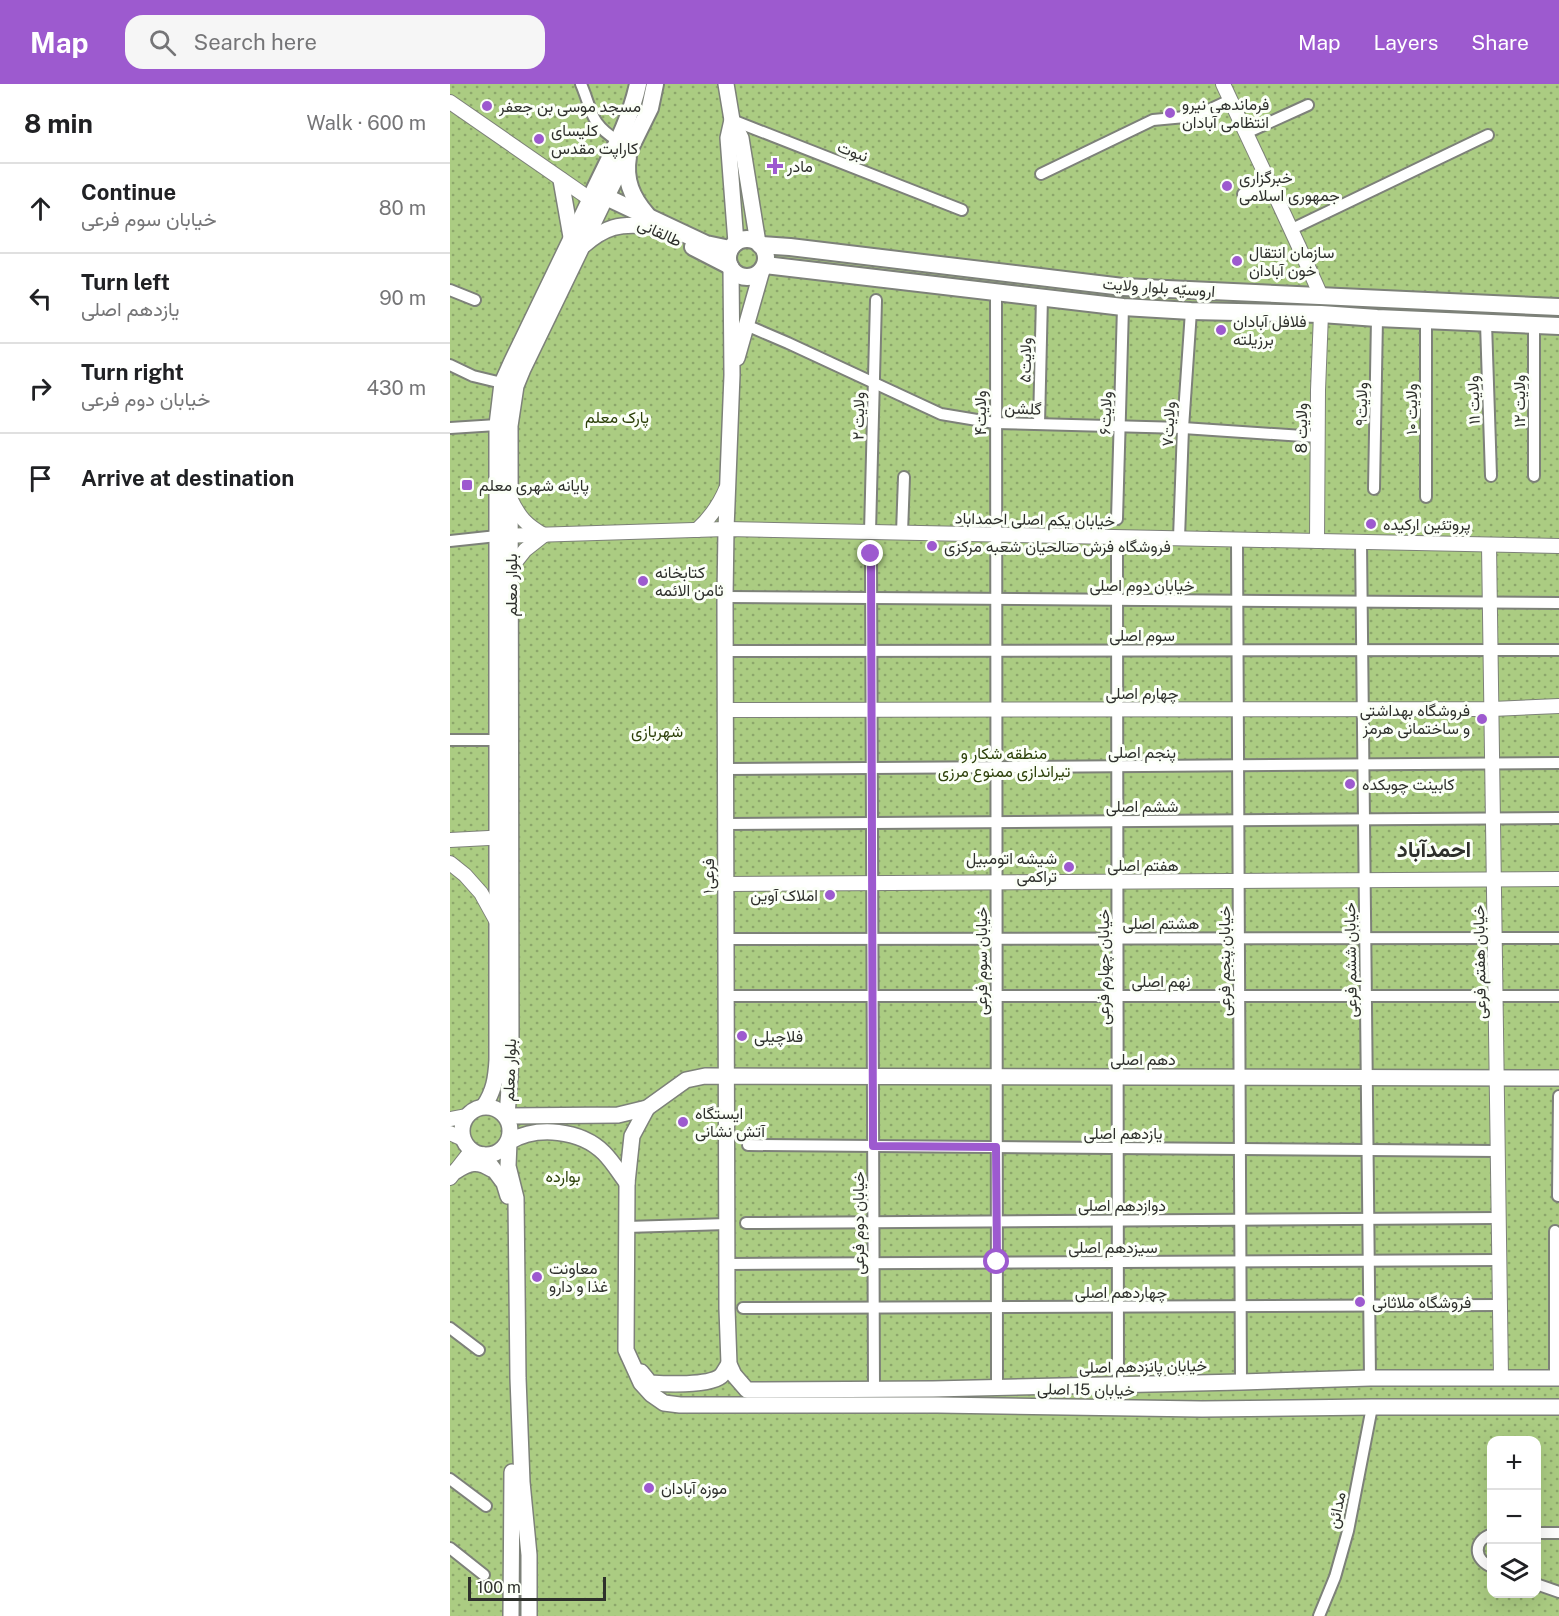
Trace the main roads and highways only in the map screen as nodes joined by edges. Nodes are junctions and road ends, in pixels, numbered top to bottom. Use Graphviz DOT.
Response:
graph roads {
  1 [pos="638,84"];
  2 [pos="655,84"];
  3 [pos="726,84"];
  4 [pos="732,120"];
  5 [pos="624,144"];
  6 [pos="561,180"];
  7 [pos="598,198"];
  8 [pos="648,222"];
  9 [pos="577,242"];
  10 [pos="759,244"];
  11 [pos="732,257"];
  12 [pos="763,268"];
  13 [pos="1123,287"];
  14 [pos="1148,288"];
  15 [pos="1509,304"];
  16 [pos="1123,307"];
  17 [pos="1146,307"];
  18 [pos="1553,307"];
  19 [pos="1507,324"];
  20 [pos="1546,326"];
  21 [pos="732,375"];
  22 [pos="504,536"];
  23 [pos="504,837"];
  24 [pos="727,1077"];
  25 [pos="1559,1078"];
  26 [pos="484,1106"];
  27 [pos="647,1108"];
  28 [pos="507,1116"];
  29 [pos="509,1142"];
  30 [pos="467,1145"];
  31 [pos="453,1174"];
  32 [pos="498,1175"];
  33 [pos="627,1183"];
  34 [pos="632,1364"];
  35 [pos="732,1370"];
  36 [pos="1557,1378"];
  37 [pos="1198,1383"];
  38 [pos="1559,1407"];
  39 [pos="1202,1409"];
  40 [pos="511,1616"];
  41 [pos="529,1616"];
  1 -- 5 [label="main road, بلوار معلم"];
  2 -- 5 [label="main road, بلوار معلم"];
  3 -- 4 [label="main road"];
  4 -- 10 [label="main road"];
  4 -- 11 [label="main road"];
  5 -- 7 [label="main road, بلوار معلم"];
  5 -- 8 [label="main road"];
  6 -- 9 [label="main road"];
  7 -- 8 [label="main road, طالقانی"];
  7 -- 9 [label="main road, بلوار معلم"];
  8 -- 9 [label="main road"];
  8 -- 11 [label="main road, طالقانی"];
  9 -- 22 [label="main road, بلوار معلم"];
  9 -- 22 [label="main road, بلوار معلم"];
  10 -- 11 [label="main road"];
  10 -- 12 [label="main road"];
  10 -- 13 [label="main road, اروسیّه بلوار ولایت"];
  11 -- 12 [label="main road"];
  11 -- 21 [label="main road"];
  12 -- 16 [label="main road, اروسیّه بلوار ولایت"];
  12 -- 21 [label="main road"];
  13 -- 14 [label="main road, اروسیّه بلوار ولایت"];
  13 -- 16 [label="main road"];
  14 -- 15 [label="main road, اروسیّه بلوار ولایت"];
  14 -- 17 [label="main road"];
  15 -- 18 [label="main road, اروسیّه بلوار ولایت"];
  15 -- 19 [label="main road"];
  16 -- 17 [label="main road, اروسیّه بلوار ولایت"];
  17 -- 19 [label="main road, اروسیّه بلوار ولایت"];
  18 -- 20 [label="main road"];
  19 -- 20 [label="main road, اروسیّه بلوار ولایت"];
  21 -- 24 [label="main road, فرعی۱"];
  22 -- 23 [label="main road, بلوار معلم"];
  22 -- 23 [label="main road, بلوار معلم"];
  23 -- 26 [label="main road, بلوار معلم"];
  23 -- 28 [label="main road, بلوار معلم"];
  24 -- 25 [label="main road, دهم اصلی"];
  24 -- 27 [label="main road, دهم اصلی"];
  24 -- 35 [label="main road, فرعی۱"];
  26 -- 28 [label="main road"];
  26 -- 30 [label="main road"];
  27 -- 28 [label="main road"];
  27 -- 33 [label="main road, خیابان 15 اصلی"];
  28 -- 29 [label="main road"];
  29 -- 30 [label="main road"];
  29 -- 33 [label="main road"];
  29 -- 41 [label="main road"];
  30 -- 32 [label="main road"];
  31 -- 32 [label="main road"];
  32 -- 40 [label="main road"];
  33 -- 34 [label="main road, خیابان 15 اصلی"];
  34 -- 35 [label="main road"];
  34 -- 39 [label="main road, خیابان 15 اصلی"];
  35 -- 37 [label="main road, خیابان پانزدهم اصلی"];
  36 -- 37 [label="main road, خیابان پانزدهم اصلی"];
  37 -- 39 [label="main road"];
  38 -- 39 [label="main road, خیابان 15 اصلی"];
}
